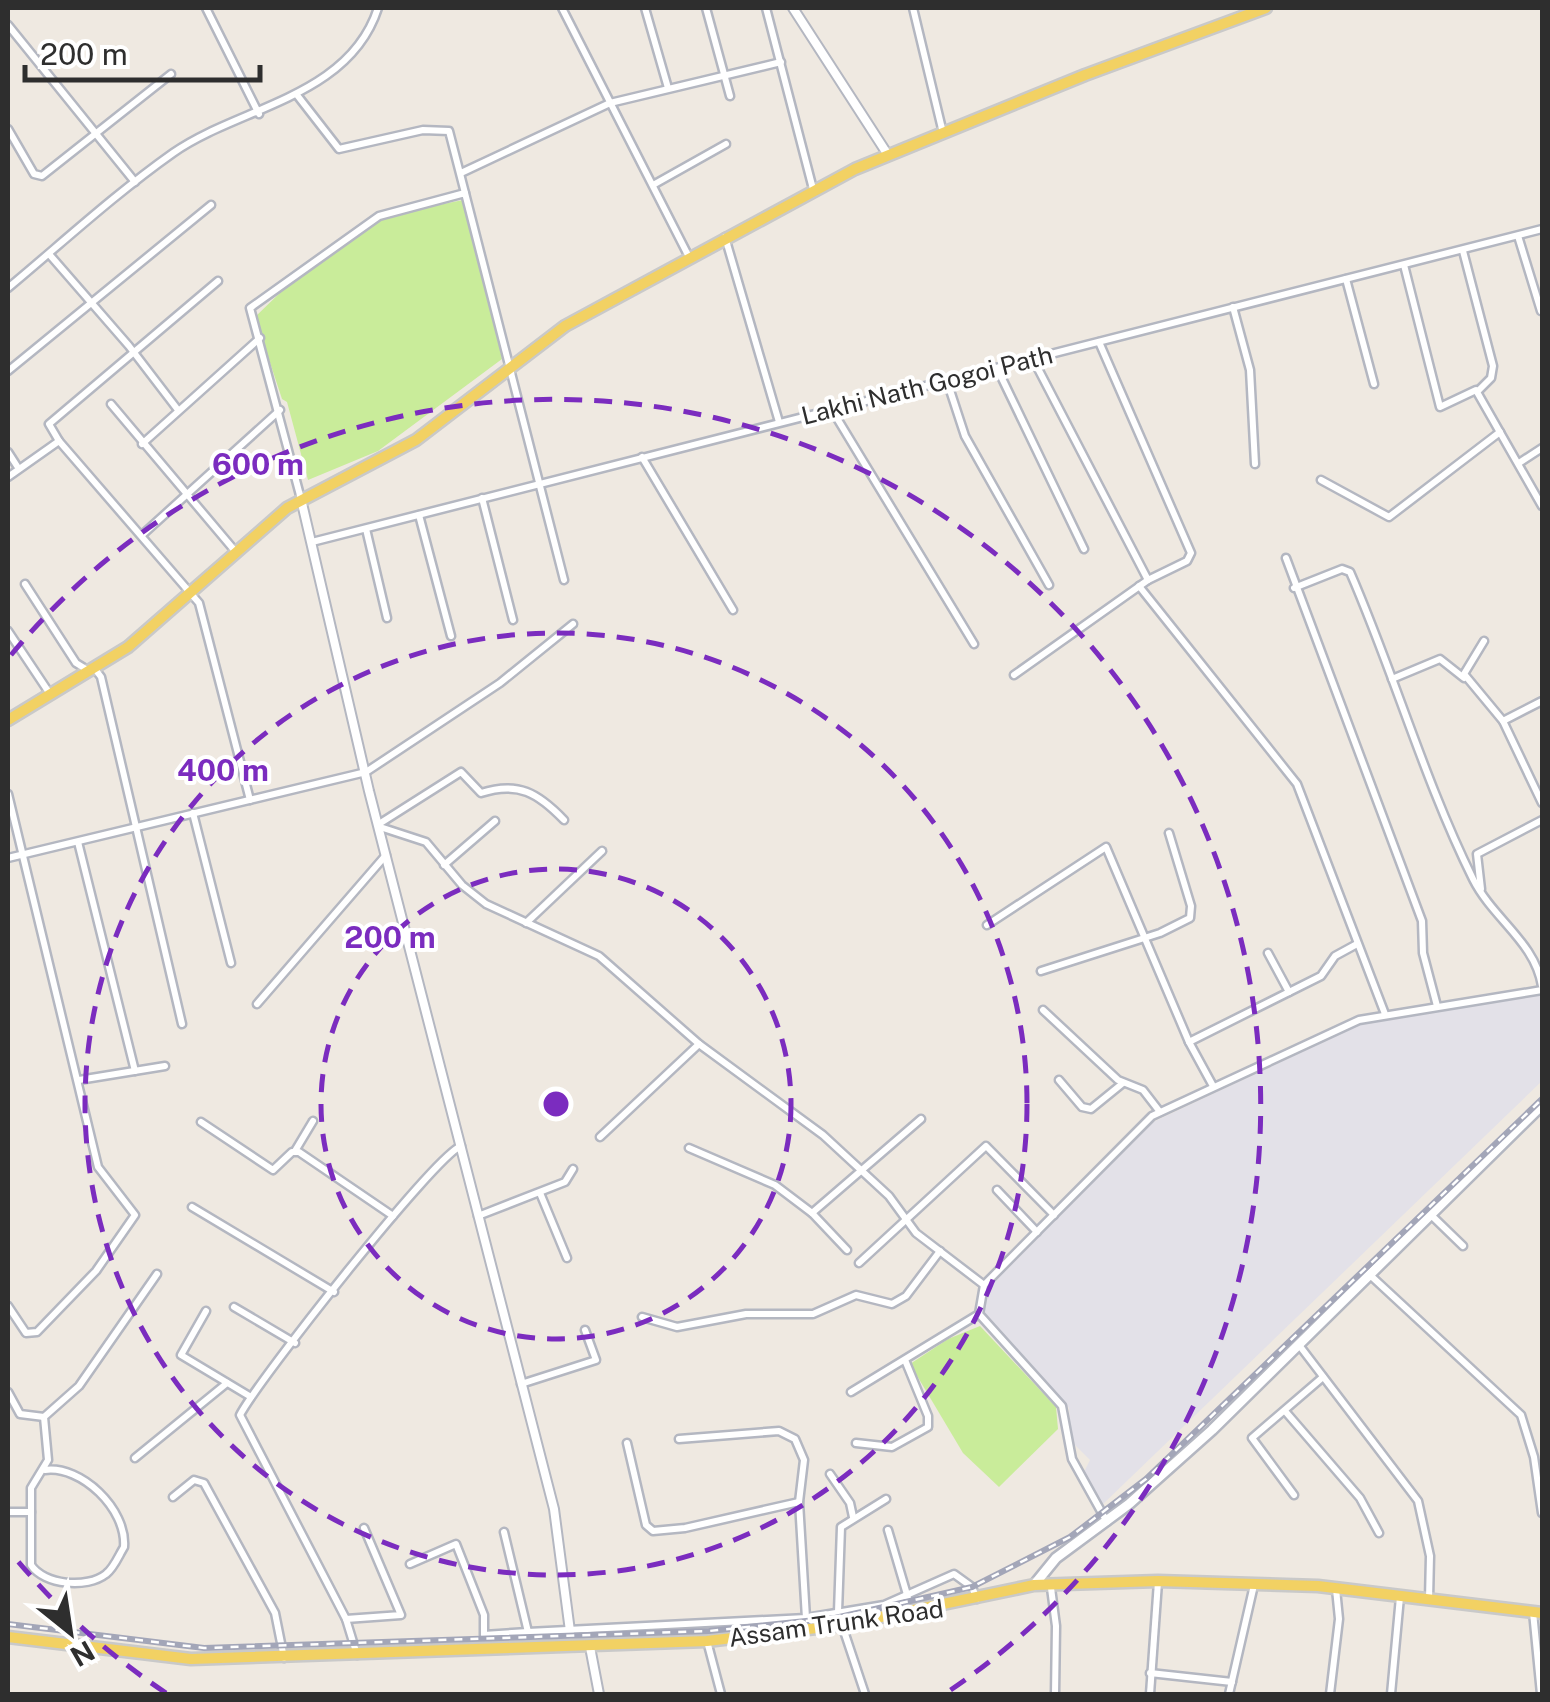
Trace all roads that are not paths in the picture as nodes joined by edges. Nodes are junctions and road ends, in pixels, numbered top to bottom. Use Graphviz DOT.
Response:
graph roads {
  1 [pos="206,8"];
  2 [pos="378,8"];
  3 [pos="562,8"];
  4 [pos="645,8"];
  5 [pos="706,8"];
  6 [pos="766,8"];
  7 [pos="793,8"];
  8 [pos="913,8"];
  9 [pos="1266,8"];
  10 [pos="8,25"];
  11 [pos="782,62"];
  12 [pos="171,74"];
  13 [pos="726,76"];
  14 [pos="668,88"];
  15 [pos="297,95"];
  16 [pos="730,96"];
  17 [pos="610,103"];
  18 [pos="259,114"];
  19 [pos="8,129"];
  20 [pos="93,133"];
  21 [pos="943,133"];
  22 [pos="726,144"];
  23 [pos="888,155"];
  24 [pos="461,173"];
  25 [pos="135,182"];
  26 [pos="653,185"];
  27 [pos="813,189"];
  28 [pos="464,193"];
  29 [pos="211,206"];
  30 [pos="1542,229"];
  31 [pos="725,236"];
  32 [pos="1518,236"];
  33 [pos="1462,251"];
  34 [pos="49,254"];
  35 [pos="689,257"];
  36 [pos="1404,265"];
  37 [pos="1346,279"];
  38 [pos="218,281"];
  39 [pos="8,288"];
  40 [pos="90,302"];
  41 [pos="1233,306"];
  42 [pos="1541,311"];
  43 [pos="260,338"];
  44 [pos="1100,342"];
  45 [pos="133,351"];
  46 [pos="1034,359"];
  47 [pos="509,366"];
  48 [pos="996,368"];
  49 [pos="8,371"];
  50 [pos="947,382"];
  51 [pos="1374,384"];
  52 [pos="1476,390"];
  53 [pos="112,404"];
  54 [pos="178,410"];
  55 [pos="280,410"];
  56 [pos="832,410"];
  57 [pos="779,422"];
  58 [pos="1500,432"];
  59 [pos="59,442"];
  60 [pos="142,444"];
  61 [pos="1542,448"];
  62 [pos="8,452"];
  63 [pos="642,458"];
  64 [pos="1254,464"];
  65 [pos="1519,464"];
  66 [pos="18,466"];
  67 [pos="8,477"];
  68 [pos="1321,480"];
  69 [pos="543,483"];
  70 [pos="188,496"];
  71 [pos="482,498"];
  72 [pos="301,500"];
  73 [pos="1542,506"];
  74 [pos="419,515"];
  75 [pos="366,529"];
  76 [pos="142,535"];
  77 [pos="312,542"];
  78 [pos="1084,549"];
  79 [pos="236,552"];
  80 [pos="1286,558"];
  81 [pos="564,580"];
  82 [pos="1148,580"];
  83 [pos="26,584"];
  84 [pos="1049,585"];
  85 [pos="1139,586"];
  86 [pos="1294,588"];
  87 [pos="193,594"];
  88 [pos="734,610"];
  89 [pos="387,618"];
  90 [pos="512,620"];
  91 [pos="573,624"];
  92 [pos="8,630"];
  93 [pos="451,636"];
  94 [pos="1484,641"];
  95 [pos="974,644"];
  96 [pos="92,670"];
  97 [pos="1014,675"];
  98 [pos="1392,679"];
  99 [pos="1466,680"];
  100 [pos="51,695"];
  101 [pos="1542,701"];
  102 [pos="8,720"];
  103 [pos="1503,721"];
  104 [pos="366,772"];
  105 [pos="8,794"];
  106 [pos="250,800"];
  107 [pos="1542,803"];
  108 [pos="193,813"];
  109 [pos="564,820"];
  110 [pos="1542,820"];
  111 [pos="496,821"];
  112 [pos="380,825"];
  113 [pos="136,829"];
  114 [pos="1169,833"];
  115 [pos="78,842"];
  116 [pos="602,852"];
  117 [pos="387,854"];
  118 [pos="22,855"];
  119 [pos="8,858"];
  120 [pos="444,866"];
  121 [pos="1482,895"];
  122 [pos="526,923"];
  123 [pos="987,924"];
  124 [pos="1142,939"];
  125 [pos="1357,944"];
  126 [pos="1268,952"];
  127 [pos="231,963"];
  128 [pos="1041,971"];
  129 [pos="1542,988"];
  130 [pos="1289,992"];
  131 [pos="257,1004"];
  132 [pos="1438,1006"];
  133 [pos="1043,1010"];
  134 [pos="1385,1014"];
  135 [pos="182,1024"];
  136 [pos="1189,1042"];
  137 [pos="698,1044"];
  138 [pos="165,1066"];
  139 [pos="134,1071"];
  140 [pos="78,1080"];
  141 [pos="1059,1080"];
  142 [pos="1123,1083"];
  143 [pos="1213,1086"];
  144 [pos="1542,1105"];
  145 [pos="1160,1112"];
  146 [pos="921,1119"];
  147 [pos="313,1121"];
  148 [pos="201,1122"];
  149 [pos="600,1137"];
  150 [pos="462,1146"];
  151 [pos="689,1148"];
  152 [pos="295,1151"];
  153 [pos="574,1169"];
  154 [pos="862,1169"];
  155 [pos="998,1190"];
  156 [pos="540,1193"];
  157 [pos="192,1206"];
  158 [pos="812,1212"];
  159 [pos="1428,1212"];
  160 [pos="393,1216"];
  161 [pos="1054,1216"];
  162 [pos="477,1217"];
  163 [pos="905,1217"];
  164 [pos="1037,1232"];
  165 [pos="1463,1246"];
  166 [pos="848,1250"];
  167 [pos="940,1251"];
  168 [pos="567,1258"];
  169 [pos="859,1263"];
  170 [pos="157,1274"];
  171 [pos="1370,1275"];
  172 [pos="984,1285"];
  173 [pos="334,1292"];
  174 [pos="8,1306"];
  175 [pos="234,1308"];
  176 [pos="206,1312"];
  177 [pos="979,1314"];
  178 [pos="642,1317"];
  179 [pos="12,1324"];
  180 [pos="585,1330"];
  181 [pos="295,1343"];
  182 [pos="1298,1344"];
  183 [pos="905,1360"];
  184 [pos="1324,1377"];
  185 [pos="226,1383"];
  186 [pos="520,1384"];
  187 [pos="8,1392"];
  188 [pos="851,1392"];
  189 [pos="251,1397"];
  190 [pos="1285,1410"];
  191 [pos="44,1417"];
  192 [pos="679,1439"];
  193 [pos="627,1444"];
  194 [pos="856,1444"];
  195 [pos="1538,1457"];
  196 [pos="136,1458"];
  197 [pos="46,1470"];
  198 [pos="830,1474"];
  199 [pos="1294,1494"];
  200 [pos="173,1498"];
  201 [pos="886,1499"];
  202 [pos="800,1502"];
  203 [pos="8,1512"];
  204 [pos="31,1512"];
  205 [pos="1542,1513"];
  206 [pos="854,1517"];
  207 [pos="1107,1522"];
  208 [pos="364,1528"];
  209 [pos="888,1530"];
  210 [pos="504,1532"];
  211 [pos="1379,1532"];
  212 [pos="410,1564"];
  213 [pos="1158,1581"];
  214 [pos="1254,1584"];
  215 [pos="1034,1586"];
  216 [pos="1051,1588"];
  217 [pos="1336,1588"];
  218 [pos="1400,1596"];
  219 [pos="908,1598"];
  220 [pos="1429,1599"];
  221 [pos="978,1600"];
  222 [pos="838,1612"];
  223 [pos="1538,1613"];
  224 [pos="346,1618"];
  225 [pos="806,1618"];
  226 [pos="842,1625"];
  227 [pos="570,1631"];
  228 [pos="528,1632"];
  229 [pos="8,1637"];
  230 [pos="708,1641"];
  231 [pos="590,1646"];
  232 [pos="358,1656"];
  233 [pos="284,1658"];
  234 [pos="1150,1672"];
  235 [pos="1232,1682"];
  236 [pos="599,1694"];
  237 [pos="720,1694"];
  238 [pos="865,1694"];
  239 [pos="1055,1694"];
  240 [pos="1150,1694"];
  241 [pos="1229,1694"];
  242 [pos="1330,1694"];
  243 [pos="1391,1694"];
  244 [pos="1541,1694"];
  1 -- 18 [label="street"];
  2 -- 15 [label="street"];
  3 -- 17 [label="street"];
  4 -- 14 [label="street"];
  5 -- 13 [label="street"];
  6 -- 11 [label="street"];
  7 -- 23 [label="street"];
  8 -- 21 [label="street"];
  9 -- 21 [label="main road"];
  10 -- 20 [label="street"];
  11 -- 13 [label="street"];
  11 -- 27 [label="street"];
  12 -- 20 [label="street"];
  13 -- 14 [label="street"];
  13 -- 16 [label="street"];
  14 -- 17 [label="street"];
  15 -- 18 [label="street"];
  15 -- 24 [label="street"];
  17 -- 24 [label="street"];
  17 -- 26 [label="street"];
  18 -- 25 [label="street"];
  19 -- 20 [label="street"];
  20 -- 25 [label="street"];
  21 -- 23 [label="main road"];
  22 -- 26 [label="street"];
  23 -- 27 [label="main road"];
  24 -- 28 [label="street"];
  25 -- 34 [label="street"];
  26 -- 35 [label="street"];
  27 -- 31 [label="main road"];
  28 -- 43 [label="street"];
  28 -- 47 [label="street"];
  29 -- 40 [label="street"];
  30 -- 32 [label="street, Lakhi Nath Gogoi Path"];
  31 -- 35 [label="main road"];
  31 -- 57 [label="street"];
  32 -- 33 [label="street, Lakhi Nath Gogoi Path"];
  32 -- 42 [label="street"];
  33 -- 36 [label="street, Lakhi Nath Gogoi Path"];
  33 -- 52 [label="street"];
  34 -- 39 [label="street"];
  34 -- 40 [label="street"];
  35 -- 47 [label="main road"];
  36 -- 37 [label="street, Lakhi Nath Gogoi Path"];
  36 -- 52 [label="street"];
  37 -- 41 [label="street, Lakhi Nath Gogoi Path"];
  37 -- 51 [label="street"];
  38 -- 45 [label="street"];
  40 -- 45 [label="street"];
  40 -- 49 [label="street"];
  41 -- 44 [label="street, Lakhi Nath Gogoi Path"];
  41 -- 64 [label="street"];
  43 -- 54 [label="street"];
  43 -- 55 [label="street"];
  44 -- 46 [label="street, Lakhi Nath Gogoi Path"];
  44 -- 82 [label="street"];
  45 -- 54 [label="street"];
  45 -- 59 [label="street"];
  46 -- 48 [label="street, Lakhi Nath Gogoi Path"];
  46 -- 82 [label="street"];
  47 -- 69 [label="street"];
  47 -- 72 [label="main road"];
  48 -- 50 [label="street, Lakhi Nath Gogoi Path"];
  48 -- 78 [label="street"];
  50 -- 56 [label="street, Lakhi Nath Gogoi Path"];
  50 -- 84 [label="street"];
  52 -- 58 [label="street"];
  53 -- 60 [label="street"];
  54 -- 60 [label="street"];
  55 -- 70 [label="street"];
  55 -- 72 [label="street"];
  56 -- 57 [label="street, Lakhi Nath Gogoi Path"];
  56 -- 95 [label="street"];
  57 -- 63 [label="street, Lakhi Nath Gogoi Path"];
  58 -- 65 [label="street"];
  58 -- 68 [label="street"];
  59 -- 66 [label="street"];
  59 -- 76 [label="street"];
  60 -- 70 [label="street"];
  61 -- 65 [label="street"];
  62 -- 66 [label="street"];
  63 -- 69 [label="street, Lakhi Nath Gogoi Path"];
  63 -- 88 [label="street"];
  65 -- 73 [label="street"];
  66 -- 67 [label="street"];
  69 -- 71 [label="street, Lakhi Nath Gogoi Path"];
  69 -- 81 [label="street"];
  70 -- 76 [label="street"];
  70 -- 79 [label="street"];
  71 -- 74 [label="street, Lakhi Nath Gogoi Path"];
  71 -- 90 [label="street"];
  72 -- 77 [label="street"];
  72 -- 79 [label="main road"];
  74 -- 75 [label="street, Lakhi Nath Gogoi Path"];
  74 -- 93 [label="street"];
  75 -- 77 [label="street, Lakhi Nath Gogoi Path"];
  75 -- 89 [label="street"];
  76 -- 87 [label="street"];
  77 -- 104 [label="street"];
  79 -- 87 [label="main road"];
  80 -- 86 [label="street"];
  82 -- 85 [label="street"];
  83 -- 96 [label="street"];
  85 -- 97 [label="street"];
  85 -- 125 [label="street"];
  86 -- 98 [label="street"];
  86 -- 132 [label="street"];
  87 -- 96 [label="main road"];
  87 -- 106 [label="street"];
  91 -- 104 [label="street"];
  92 -- 100 [label="street"];
  94 -- 99 [label="street"];
  96 -- 100 [label="main road"];
  96 -- 113 [label="street"];
  98 -- 99 [label="street"];
  98 -- 121 [label="street"];
  99 -- 103 [label="street"];
  100 -- 102 [label="main road"];
  101 -- 103 [label="street"];
  103 -- 107 [label="street"];
  104 -- 106 [label="street"];
  104 -- 112 [label="street"];
  105 -- 118 [label="street"];
  106 -- 108 [label="street"];
  108 -- 113 [label="street"];
  108 -- 127 [label="street"];
  109 -- 112 [label="street"];
  110 -- 121 [label="street"];
  111 -- 120 [label="street"];
  112 -- 117 [label="street"];
  112 -- 120 [label="street"];
  113 -- 115 [label="street"];
  113 -- 135 [label="street"];
  114 -- 124 [label="street"];
  115 -- 118 [label="street"];
  115 -- 139 [label="street"];
  116 -- 122 [label="street"];
  117 -- 131 [label="street"];
  117 -- 150 [label="street"];
  118 -- 119 [label="street"];
  118 -- 140 [label="street"];
  120 -- 122 [label="street"];
  121 -- 129 [label="street"];
  122 -- 137 [label="street"];
  123 -- 124 [label="street"];
  124 -- 128 [label="street"];
  124 -- 136 [label="street"];
  125 -- 130 [label="street"];
  125 -- 134 [label="street"];
  126 -- 130 [label="street"];
  129 -- 132 [label="street"];
  130 -- 136 [label="street"];
  132 -- 134 [label="street"];
  133 -- 142 [label="street"];
  134 -- 143 [label="street"];
  136 -- 143 [label="street"];
  137 -- 149 [label="street"];
  137 -- 154 [label="street"];
  138 -- 139 [label="street"];
  139 -- 140 [label="street"];
  140 -- 179 [label="street"];
  141 -- 142 [label="street"];
  142 -- 145 [label="street"];
  143 -- 145 [label="street"];
  144 -- 159 [label="main road"];
  145 -- 161 [label="street"];
  146 -- 154 [label="street"];
  147 -- 152 [label="street"];
  148 -- 152 [label="street"];
  150 -- 160 [label="street"];
  150 -- 162 [label="street"];
  151 -- 158 [label="street"];
  152 -- 160 [label="street"];
  153 -- 156 [label="street"];
  154 -- 158 [label="street"];
  154 -- 163 [label="street"];
  155 -- 164 [label="street"];
  156 -- 162 [label="street"];
  156 -- 168 [label="street"];
  157 -- 173 [label="street"];
  158 -- 166 [label="street"];
  159 -- 165 [label="street"];
  159 -- 171 [label="main road"];
  160 -- 173 [label="street"];
  161 -- 163 [label="street"];
  161 -- 164 [label="street"];
  162 -- 186 [label="street"];
  163 -- 167 [label="street"];
  163 -- 169 [label="street"];
  164 -- 172 [label="street"];
  167 -- 172 [label="street"];
  167 -- 178 [label="street"];
  170 -- 191 [label="street"];
  171 -- 182 [label="main road"];
  171 -- 195 [label="street"];
  172 -- 177 [label="street"];
  173 -- 181 [label="street"];
  174 -- 179 [label="street"];
  175 -- 181 [label="street"];
  176 -- 185 [label="street"];
  177 -- 183 [label="street"];
  177 -- 207 [label="street"];
  180 -- 186 [label="street"];
  181 -- 189 [label="street"];
  182 -- 184 [label="street"];
  182 -- 207 [label="main road"];
  183 -- 188 [label="street"];
  183 -- 194 [label="street"];
  184 -- 190 [label="street"];
  184 -- 220 [label="street"];
  185 -- 189 [label="street"];
  185 -- 196 [label="street"];
  186 -- 227 [label="street"];
  187 -- 191 [label="street"];
  189 -- 224 [label="street"];
  190 -- 199 [label="street"];
  190 -- 211 [label="street"];
  191 -- 197 [label="street"];
  192 -- 202 [label="street"];
  193 -- 202 [label="street"];
  195 -- 205 [label="street"];
  197 -- 204 [label="street"];
  197 -- 204 [label="street"];
  198 -- 206 [label="street"];
  200 -- 233 [label="street"];
  201 -- 206 [label="street"];
  202 -- 225 [label="street"];
  203 -- 204 [label="street"];
  206 -- 222 [label="street"];
  207 -- 215 [label="main road"];
  208 -- 224 [label="street"];
  209 -- 219 [label="street"];
  210 -- 228 [label="street"];
  212 -- 228 [label="street"];
  213 -- 214 [label="main road, Assam Trunk Road"];
  213 -- 216 [label="main road, Assam Trunk Road"];
  213 -- 234 [label="street"];
  214 -- 217 [label="main road, Assam Trunk Road"];
  214 -- 235 [label="street"];
  215 -- 216 [label="main road, Assam Trunk Road"];
  215 -- 221 [label="main road, Assam Trunk Road"];
  216 -- 239 [label="street"];
  217 -- 218 [label="main road, Assam Trunk Road"];
  217 -- 242 [label="street"];
  218 -- 220 [label="main road, Assam Trunk Road"];
  218 -- 243 [label="street"];
  219 -- 221 [label="street"];
  219 -- 222 [label="street"];
  220 -- 223 [label="main road, Assam Trunk Road"];
  221 -- 226 [label="main road, Assam Trunk Road"];
  222 -- 225 [label="street"];
  223 -- 244 [label="street"];
  224 -- 232 [label="street"];
  225 -- 227 [label="street"];
  226 -- 230 [label="main road, Assam Trunk Road"];
  226 -- 238 [label="street"];
  227 -- 228 [label="street"];
  229 -- 233 [label="main road, Assam Trunk Road"];
  230 -- 231 [label="main road, Assam Trunk Road"];
  230 -- 237 [label="street"];
  231 -- 232 [label="main road, Assam Trunk Road"];
  231 -- 236 [label="street"];
  232 -- 233 [label="main road, Assam Trunk Road"];
  234 -- 235 [label="street"];
  234 -- 240 [label="street"];
  235 -- 241 [label="street"];
}
